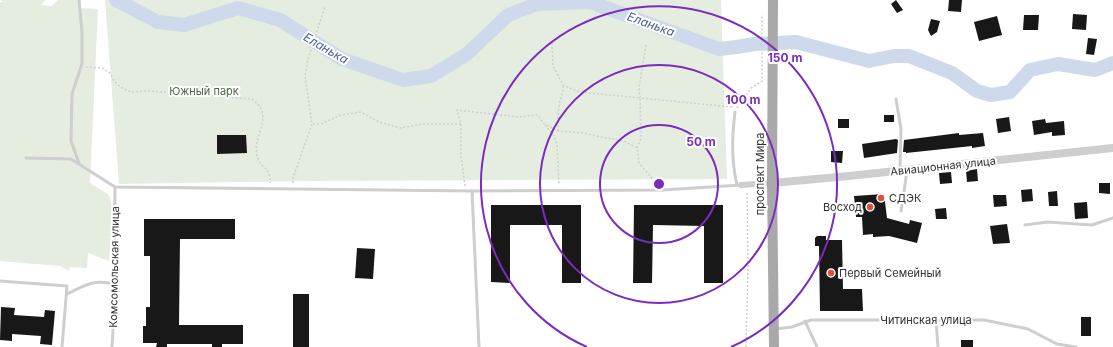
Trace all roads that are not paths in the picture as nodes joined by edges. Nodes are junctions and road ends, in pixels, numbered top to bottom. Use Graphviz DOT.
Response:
graph roads {
  1 [pos="79,0"];
  2 [pos="773,0"];
  3 [pos="896,99"];
  4 [pos="735,112"];
  5 [pos="1113,148"];
  6 [pos="26,158"];
  7 [pos="79,163"];
  8 [pos="904,170"];
  9 [pos="772,183"];
  10 [pos="742,185"];
  11 [pos="116,188"];
  12 [pos="472,191"];
  13 [pos="901,211"];
  14 [pos="1113,218"];
  15 [pos="1025,225"];
  16 [pos="0,281"];
  17 [pos="114,284"];
  18 [pos="67,294"];
  19 [pos="936,320"];
  20 [pos="805,321"];
  21 [pos="774,329"];
  22 [pos="1057,345"];
  23 [pos="62,347"];
  24 [pos="112,347"];
  25 [pos="479,347"];
  26 [pos="774,347"];
  27 [pos="817,347"];
  28 [pos="938,347"];
  29 [pos="1076,347"];
  1 -- 7 [label="lane"];
  2 -- 9 [label="main road, проспект Мира"];
  3 -- 8 [label="lane"];
  4 -- 10 [label="lane"];
  5 -- 8 [label="street, Авиационная улица"];
  6 -- 7 [label="lane"];
  7 -- 11 [label="lane"];
  8 -- 9 [label="street, Авиационная улица"];
  8 -- 13 [label="lane"];
  9 -- 10 [label="street"];
  9 -- 21 [label="main road, проспект Мира"];
  10 -- 12 [label="lane"];
  11 -- 12 [label="lane"];
  11 -- 17 [label="lane, Комсомольская улица"];
  12 -- 25 [label="lane"];
  14 -- 15 [label="lane"];
  16 -- 18 [label="lane"];
  17 -- 18 [label="lane"];
  17 -- 24 [label="lane, Комсомольская улица"];
  18 -- 23 [label="lane"];
  19 -- 20 [label="lane, Читинская улица"];
  19 -- 22 [label="lane, Читинская улица"];
  19 -- 28 [label="lane"];
  20 -- 21 [label="lane, Читинская улица"];
  20 -- 27 [label="lane"];
  21 -- 26 [label="main road, проспект Мира"];
  22 -- 29 [label="lane, Читинская улица"];
}
